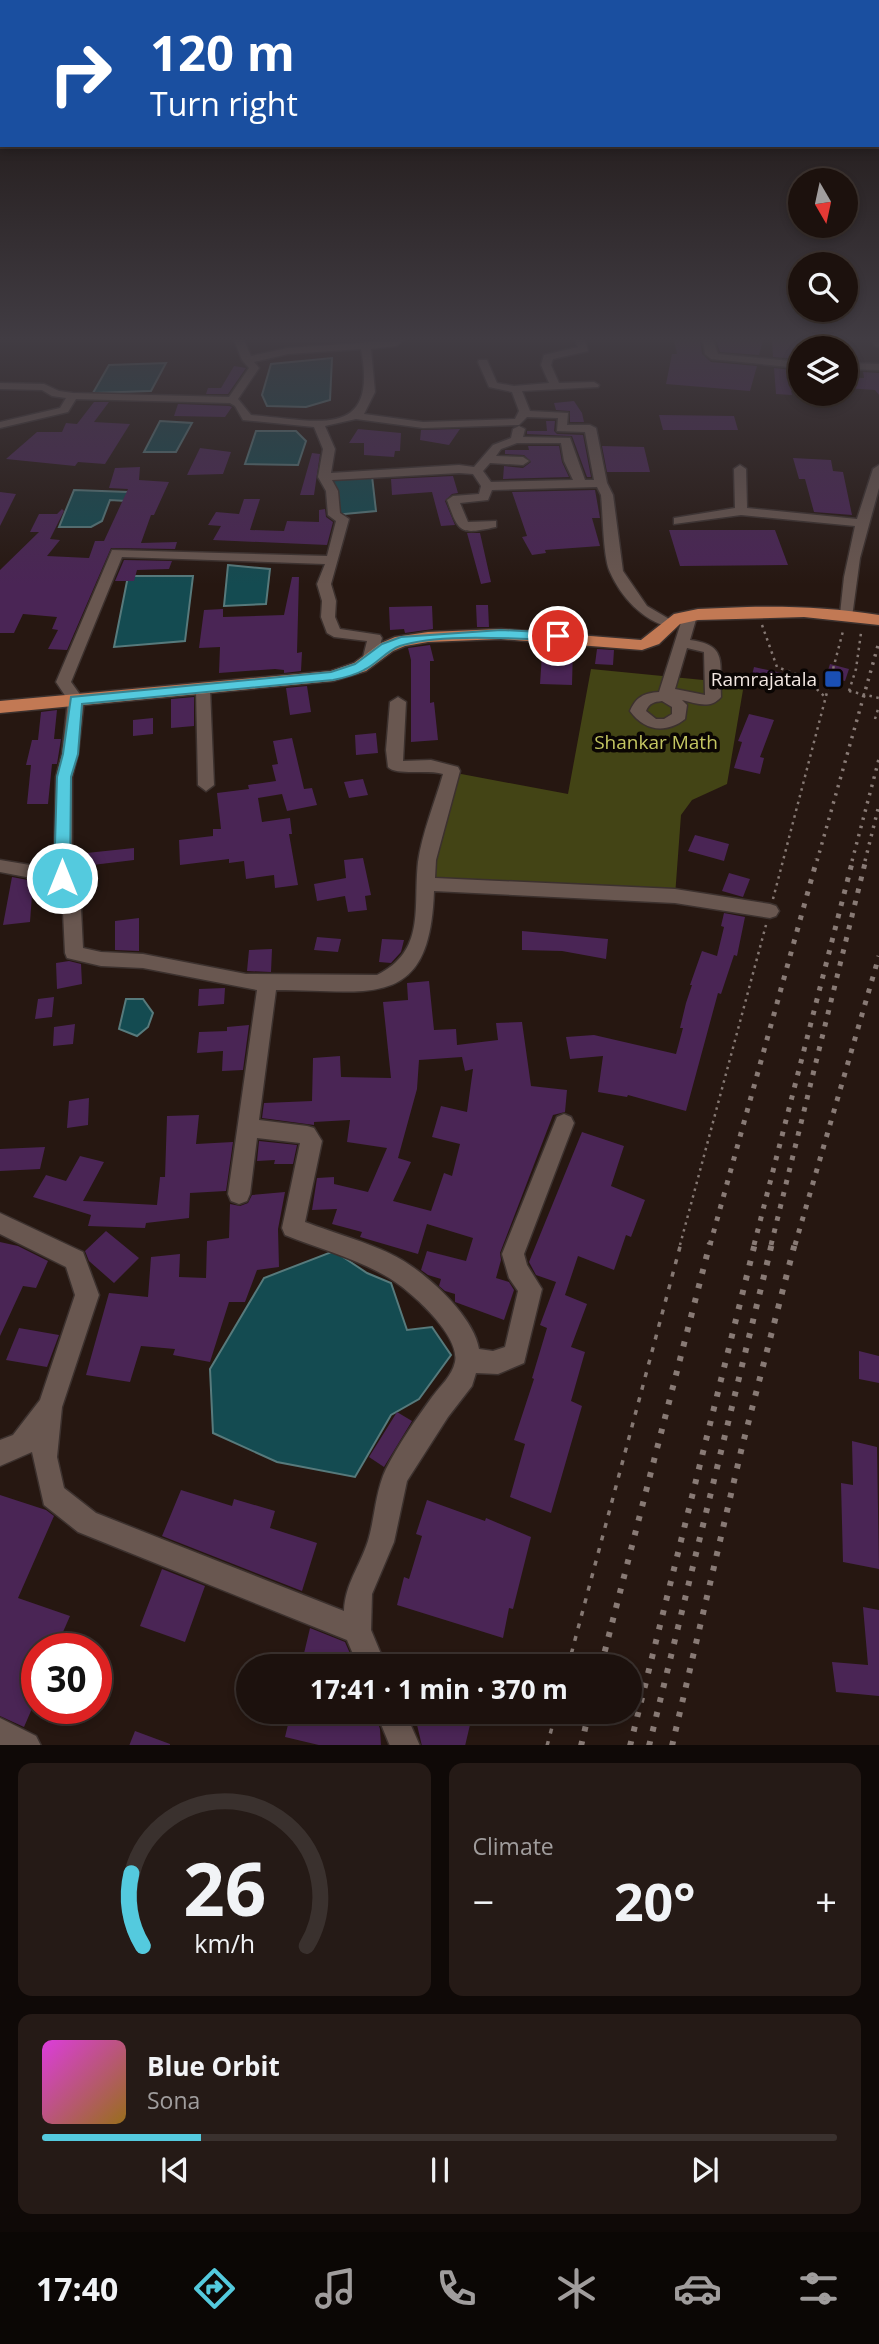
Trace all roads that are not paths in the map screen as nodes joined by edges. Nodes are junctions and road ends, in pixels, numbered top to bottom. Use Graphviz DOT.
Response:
graph roads {
  1 [pos="288,421"];
  2 [pos="330,421"];
  3 [pos="396,421"];
  4 [pos="473,421"];
  5 [pos="520,421"];
  6 [pos="563,421"];
  7 [pos="318,424"];
  8 [pos="516,440"];
  9 [pos="489,459"];
  10 [pos="523,461"];
  11 [pos="740,468"];
  12 [pos="879,469"];
  13 [pos="477,471"];
  14 [pos="324,477"];
  15 [pos="580,483"];
  16 [pos="601,483"];
  17 [pos="487,486"];
  18 [pos="741,512"];
  19 [pos="678,520"];
  20 [pos="860,523"];
  21 [pos="492,524"];
  22 [pos="333,560"];
  23 [pos="690,616"];
  24 [pos="863,617"];
  25 [pos="668,623"];
  26 [pos="682,643"];
  27 [pos="369,662"];
  28 [pos="203,689"];
  29 [pos="76,700"];
  30 [pos="398,702"];
  31 [pos="0,707"];
  32 [pos="206,785"];
  33 [pos="0,866"];
  34 [pos="62,878"];
  35 [pos="426,884"];
  36 [pos="770,911"];
  37 [pos="267,983"];
  38 [pos="564,1123"];
  39 [pos="248,1128"];
  40 [pos="239,1194"];
  41 [pos="0,1223"];
  42 [pos="468,1359"];
  43 [pos="50,1407"];
  44 [pos="0,1453"];
  45 [pos="357,1630"];
  46 [pos="367,1654"];
  47 [pos="396,1724"];
  48 [pos="0,1733"];
  49 [pos="26,1745"];
  50 [pos="405,1745"];
  1 -- 7 [label="street"];
  2 -- 7 [label="street"];
  3 -- 4 [label="street"];
  5 -- 8 [label="street"];
  6 -- 16 [label="street"];
  7 -- 14 [label="street"];
  8 -- 9 [label="street"];
  8 -- 15 [label="street"];
  9 -- 10 [label="street"];
  9 -- 13 [label="street"];
  11 -- 18 [label="street"];
  12 -- 20 [label="street"];
  13 -- 14 [label="street"];
  13 -- 17 [label="street"];
  14 -- 22 [label="street"];
  15 -- 16 [label="street"];
  15 -- 17 [label="street"];
  16 -- 25 [label="street"];
  17 -- 21 [label="street"];
  18 -- 19 [label="street"];
  18 -- 20 [label="street"];
  20 -- 24 [label="street"];
  22 -- 27 [label="street"];
  22 -- 29 [label="street"];
  23 -- 24 [label="main road"];
  23 -- 25 [label="main road"];
  23 -- 26 [label="street"];
  25 -- 27 [label="main road"];
  26 -- 26 [label="street"];
  27 -- 28 [label="main road"];
  28 -- 29 [label="main road"];
  28 -- 32 [label="street"];
  29 -- 31 [label="main road"];
  29 -- 34 [label="street"];
  30 -- 35 [label="street"];
  33 -- 34 [label="street"];
  34 -- 37 [label="street"];
  35 -- 36 [label="street"];
  35 -- 37 [label="street"];
  37 -- 39 [label="street"];
  38 -- 42 [label="street"];
  39 -- 40 [label="street"];
  39 -- 42 [label="street"];
  41 -- 43 [label="street"];
  42 -- 45 [label="street"];
  43 -- 44 [label="street"];
  43 -- 45 [label="street"];
  45 -- 46 [label="street"];
  47 -- 50 [label="street"];
  48 -- 49 [label="street"];
}
